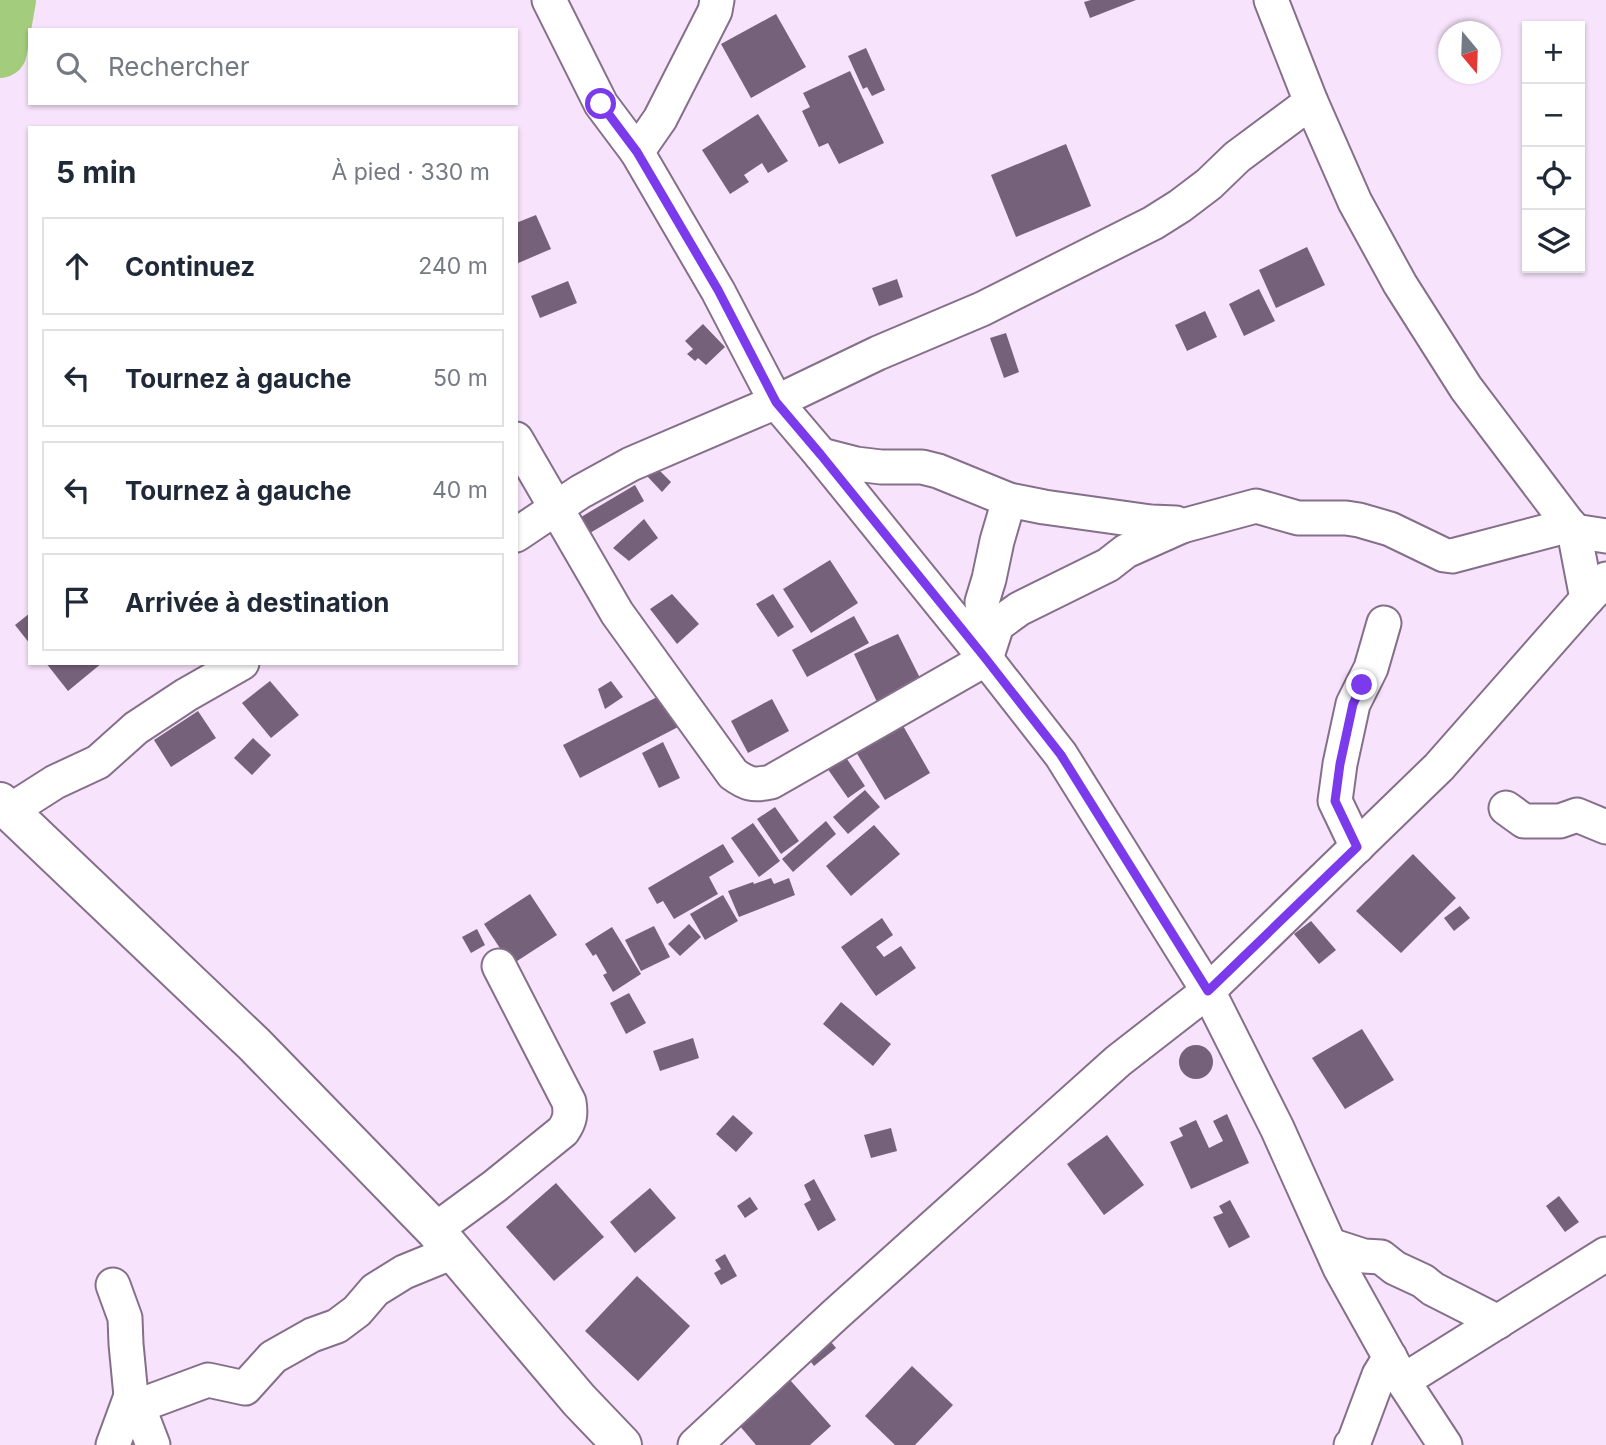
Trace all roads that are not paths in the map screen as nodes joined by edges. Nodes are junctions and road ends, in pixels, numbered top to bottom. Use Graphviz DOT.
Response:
graph roads {
  1 [pos="549,0"];
  2 [pos="716,0"];
  3 [pos="1271,0"];
  4 [pos="1311,102"];
  5 [pos="637,152"];
  6 [pos="776,402"];
  7 [pos="518,442"];
  8 [pos="821,455"];
  9 [pos="1009,500"];
  10 [pos="556,508"];
  11 [pos="1182,526"];
  12 [pos="1583,531"];
  13 [pos="518,534"];
  14 [pos="1596,589"];
  15 [pos="1384,623"];
  16 [pos="986,659"];
  17 [pos="238,665"];
  18 [pos="4,807"];
  19 [pos="1506,808"];
  20 [pos="1606,827"];
  21 [pos="1357,847"];
  22 [pos="499,966"];
  23 [pos="1208,991"];
  24 [pos="444,1241"];
  25 [pos="1330,1245"];
  26 [pos="1606,1254"];
  27 [pos="113,1286"];
  28 [pos="1498,1322"];
  29 [pos="1396,1369"];
  30 [pos="135,1401"];
  31 [pos="113,1445"];
  32 [pos="153,1445"];
  33 [pos="622,1445"];
  34 [pos="695,1445"];
  35 [pos="1351,1445"];
  36 [pos="1445,1445"];
  1 -- 5 [label="street"];
  2 -- 5 [label="street"];
  3 -- 4 [label="street"];
  4 -- 6 [label="street"];
  4 -- 12 [label="street"];
  5 -- 6 [label="street"];
  6 -- 8 [label="street"];
  6 -- 10 [label="street"];
  7 -- 10 [label="street"];
  8 -- 9 [label="street"];
  8 -- 16 [label="street"];
  9 -- 11 [label="street"];
  9 -- 16 [label="street"];
  10 -- 13 [label="street"];
  10 -- 16 [label="street"];
  11 -- 12 [label="street"];
  11 -- 16 [label="street"];
  12 -- 14 [label="street"];
  14 -- 21 [label="street"];
  15 -- 21 [label="street"];
  16 -- 23 [label="street"];
  17 -- 18 [label="street"];
  18 -- 24 [label="street"];
  19 -- 20 [label="street"];
  21 -- 23 [label="street"];
  22 -- 24 [label="street"];
  23 -- 25 [label="street"];
  23 -- 34 [label="street"];
  24 -- 30 [label="street"];
  24 -- 33 [label="street"];
  25 -- 28 [label="street"];
  25 -- 29 [label="street"];
  26 -- 28 [label="street"];
  27 -- 30 [label="street"];
  28 -- 29 [label="street"];
  29 -- 35 [label="street"];
  29 -- 36 [label="street"];
  30 -- 31 [label="street"];
  30 -- 32 [label="street"];
}
